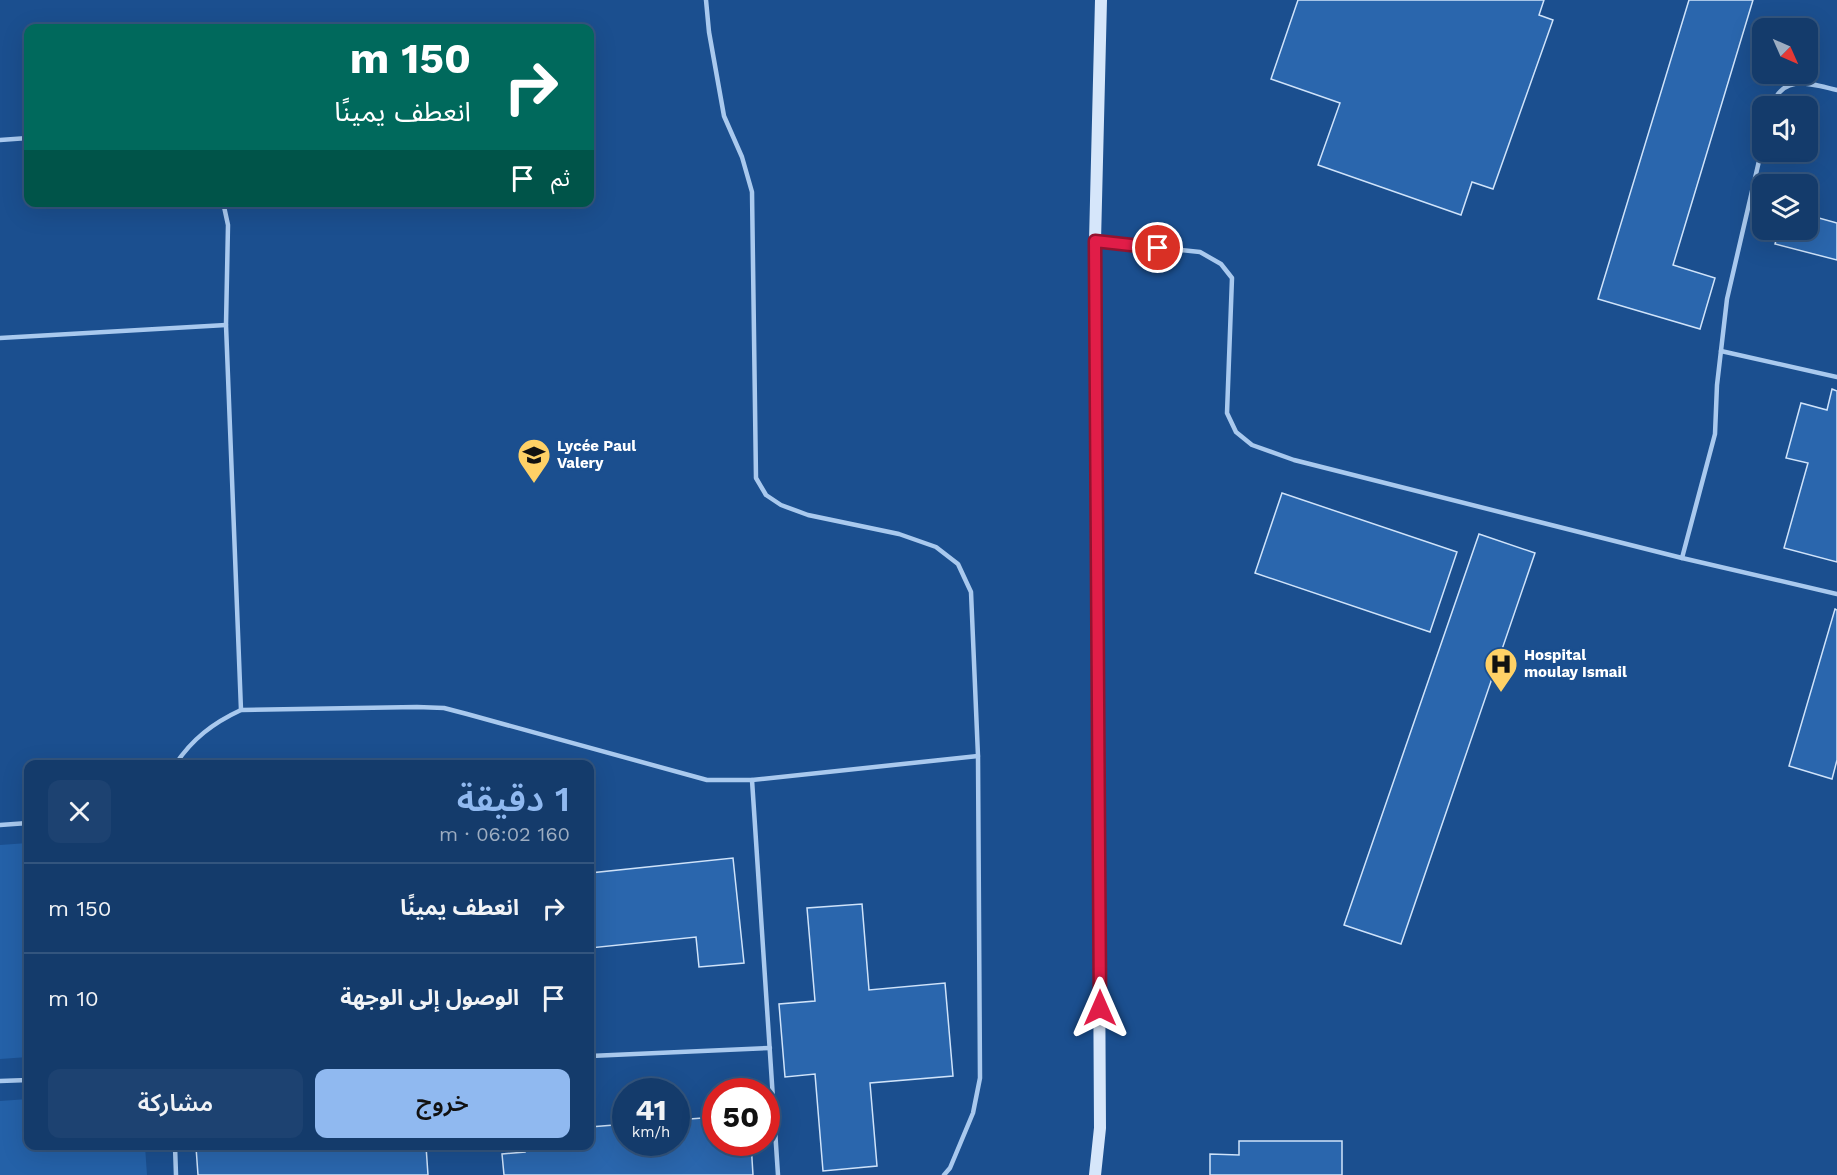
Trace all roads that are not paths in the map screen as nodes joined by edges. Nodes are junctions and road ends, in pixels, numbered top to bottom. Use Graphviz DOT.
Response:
graph roads {
  1 [pos="706,0"];
  2 [pos="1101,0"];
  3 [pos="1837,90"];
  4 [pos="1778,96"];
  5 [pos="24,138"];
  6 [pos="0,140"];
  7 [pos="1759,162"];
  8 [pos="224,207"];
  9 [pos="1095,241"];
  10 [pos="226,325"];
  11 [pos="0,338"];
  12 [pos="1721,351"];
  13 [pos="1837,377"];
  14 [pos="1682,558"];
  15 [pos="1837,594"];
  16 [pos="241,710"];
  17 [pos="978,756"];
  18 [pos="179,760"];
  19 [pos="752,780"];
  20 [pos="24,823"];
  21 [pos="0,825"];
  22 [pos="770,1048"];
  23 [pos="594,1056"];
  24 [pos="24,1080"];
  25 [pos="0,1081"];
  26 [pos="175,1150"];
  27 [pos="176,1175"];
  28 [pos="778,1175"];
  29 [pos="944,1175"];
  30 [pos="1095,1175"];
  1 -- 17 [label="lane"];
  2 -- 9 [label="main road"];
  3 -- 4 [label="lane"];
  5 -- 6 [label="lane"];
  7 -- 12 [label="lane"];
  8 -- 10 [label="lane"];
  9 -- 14 [label="lane"];
  9 -- 30 [label="main road"];
  10 -- 11 [label="lane"];
  10 -- 16 [label="lane"];
  12 -- 13 [label="lane"];
  12 -- 14 [label="lane"];
  14 -- 15 [label="lane"];
  16 -- 18 [label="lane"];
  16 -- 19 [label="lane"];
  17 -- 19 [label="lane"];
  17 -- 29 [label="lane"];
  19 -- 22 [label="lane"];
  20 -- 21 [label="lane"];
  22 -- 23 [label="lane"];
  22 -- 28 [label="lane"];
  24 -- 25 [label="lane"];
  26 -- 27 [label="lane"];
}
